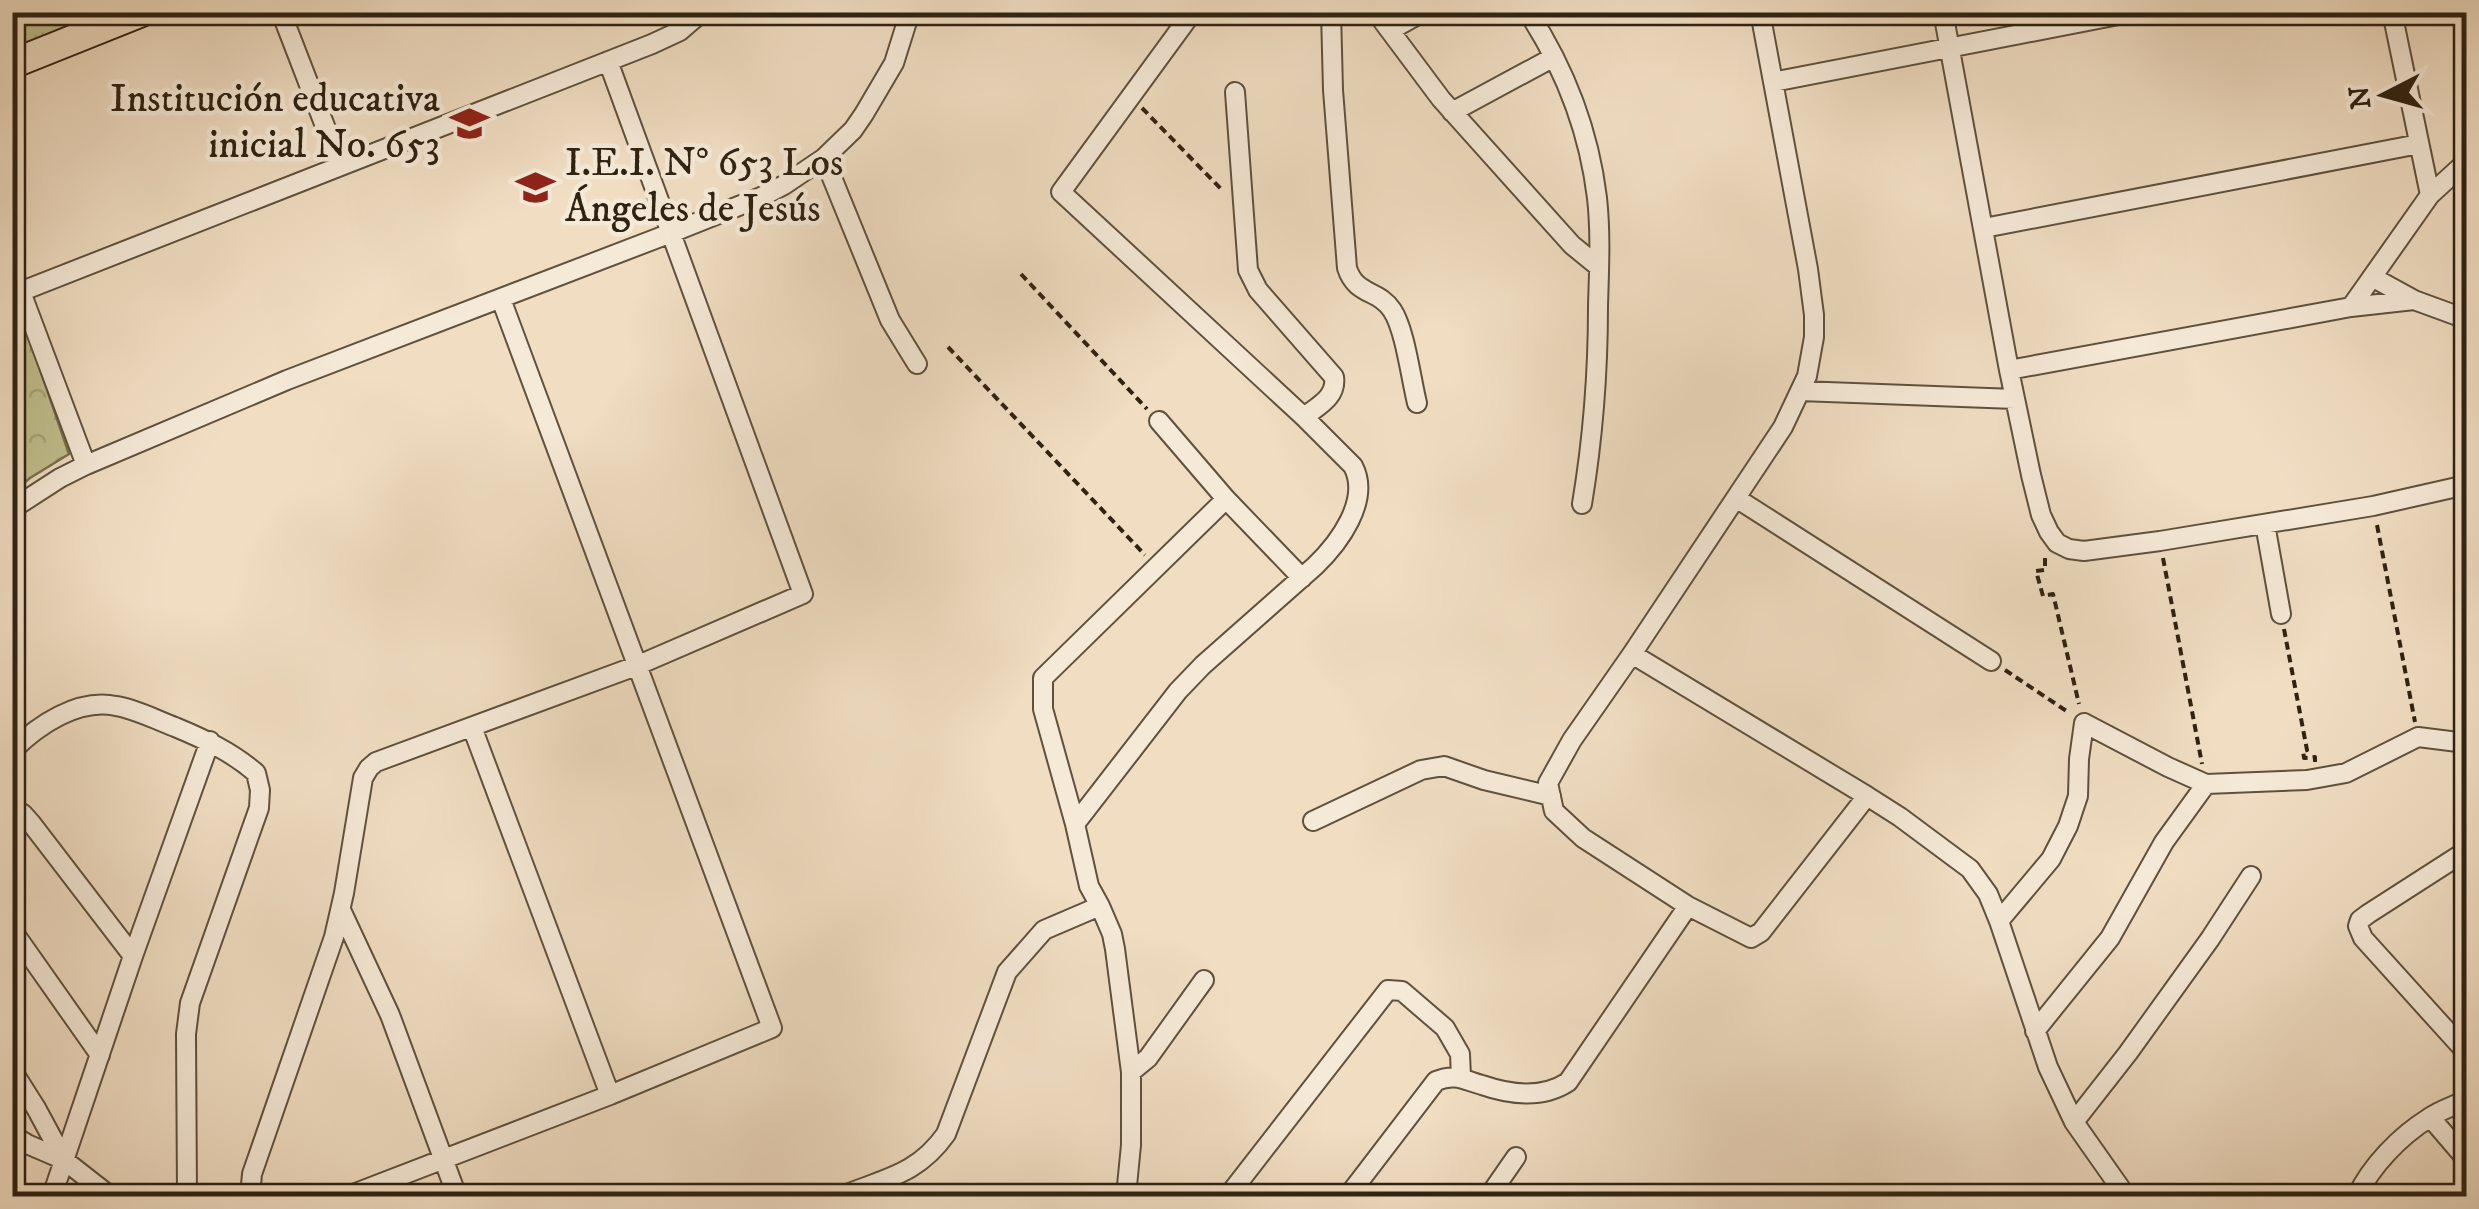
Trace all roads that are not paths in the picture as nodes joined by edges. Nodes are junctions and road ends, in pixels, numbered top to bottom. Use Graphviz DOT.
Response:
graph roads {
  1 [pos="142,12"];
  2 [pos="281,12"];
  3 [pos="702,12"];
  4 [pos="910,12"];
  5 [pos="1331,12"];
  6 [pos="1376,12"];
  7 [pos="1424,12"];
  8 [pos="1528,12"];
  9 [pos="1760,12"];
  10 [pos="1943,12"];
  11 [pos="2134,12"];
  12 [pos="2392,12"];
  13 [pos="1186,21"];
  14 [pos="1391,30"];
  15 [pos="1949,47"];
  16 [pos="1554,57"];
  17 [pos="608,61"];
  18 [pos="12,64"];
  19 [pos="1773,82"];
  20 [pos="1235,92"];
  21 [pos="1452,112"];
  22 [pos="2419,144"];
  23 [pos="824,158"];
  24 [pos="2466,162"];
  25 [pos="340,165"];
  26 [pos="2430,195"];
  27 [pos="1984,228"];
  28 [pos="671,233"];
  29 [pos="1599,267"];
  30 [pos="2372,277"];
  31 [pos="16,293"];
  32 [pos="501,299"];
  33 [pos="2414,300"];
  34 [pos="2350,307"];
  35 [pos="2466,320"];
  36 [pos="917,364"];
  37 [pos="2009,370"];
  38 [pos="1800,391"];
  39 [pos="2015,400"];
  40 [pos="1416,403"];
  41 [pos="1304,418"];
  42 [pos="1159,421"];
  43 [pos="86,465"];
  44 [pos="2466,484"];
  45 [pos="1736,498"];
  46 [pos="1226,499"];
  47 [pos="1582,504"];
  48 [pos="12,509"];
  49 [pos="2265,524"];
  50 [pos="1302,578"];
  51 [pos="2282,619"];
  52 [pos="1632,654"];
  53 [pos="1991,661"];
  54 [pos="636,666"];
  55 [pos="472,727"];
  56 [pos="210,741"];
  57 [pos="2466,743"];
  58 [pos="12,751"];
  59 [pos="2206,784"];
  60 [pos="1551,796"];
  61 [pos="1867,796"];
  62 [pos="12,807"];
  63 [pos="1313,820"];
  64 [pos="1075,824"];
  65 [pos="2466,851"];
  66 [pos="2251,876"];
  67 [pos="1100,906"];
  68 [pos="1688,906"];
  69 [pos="340,910"];
  70 [pos="1999,921"];
  71 [pos="12,930"];
  72 [pos="133,956"];
  73 [pos="1204,980"];
  74 [pos="2035,1031"];
  75 [pos="2466,1052"];
  76 [pos="100,1056"];
  77 [pos="12,1070"];
  78 [pos="1131,1072"];
  79 [pos="1461,1077"];
  80 [pos="610,1095"];
  81 [pos="2466,1100"];
  82 [pos="2430,1116"];
  83 [pos="2074,1122"];
  84 [pos="12,1135"];
  85 [pos="1516,1158"];
  86 [pos="2466,1159"];
  87 [pos="64,1160"];
  88 [pos="443,1161"];
  89 [pos="52,1196"];
  90 [pos="110,1196"];
  91 [pos="187,1196"];
  92 [pos="250,1196"];
  93 [pos="348,1196"];
  94 [pos="457,1196"];
  95 [pos="842,1196"];
  96 [pos="1126,1196"];
  97 [pos="1228,1196"];
  98 [pos="1348,1196"];
  99 [pos="1489,1196"];
  100 [pos="2126,1196"];
  101 [pos="2357,1196"];
  1 -- 18 [label="main road"];
  2 -- 25 [label="street"];
  3 -- 17 [label="street"];
  4 -- 23 [label="street"];
  5 -- 40 [label="street"];
  6 -- 14 [label="street"];
  7 -- 14 [label="street"];
  8 -- 16 [label="street"];
  9 -- 19 [label="street"];
  10 -- 15 [label="street"];
  11 -- 15 [label="street"];
  12 -- 22 [label="street"];
  13 -- 41 [label="street"];
  14 -- 21 [label="street"];
  15 -- 19 [label="street"];
  15 -- 27 [label="street"];
  16 -- 21 [label="street"];
  16 -- 29 [label="street"];
  17 -- 25 [label="street"];
  17 -- 28 [label="street"];
  19 -- 38 [label="street"];
  20 -- 41 [label="street"];
  21 -- 29 [label="street"];
  22 -- 26 [label="street"];
  22 -- 27 [label="street"];
  23 -- 28 [label="street"];
  23 -- 36 [label="street"];
  24 -- 26 [label="street"];
  25 -- 31 [label="street"];
  26 -- 30 [label="street"];
  27 -- 37 [label="street"];
  28 -- 32 [label="street"];
  28 -- 54 [label="street"];
  29 -- 47 [label="street"];
  30 -- 33 [label="street"];
  30 -- 34 [label="street"];
  31 -- 43 [label="street"];
  32 -- 43 [label="street"];
  32 -- 54 [label="street"];
  33 -- 34 [label="street"];
  33 -- 35 [label="street"];
  34 -- 37 [label="street"];
  37 -- 39 [label="street"];
  38 -- 39 [label="street"];
  38 -- 45 [label="street"];
  39 -- 49 [label="street"];
  41 -- 50 [label="street"];
  42 -- 46 [label="street"];
  43 -- 48 [label="street"];
  44 -- 49 [label="street"];
  45 -- 52 [label="street"];
  45 -- 53 [label="street"];
  46 -- 50 [label="street"];
  46 -- 64 [label="street"];
  49 -- 51 [label="street"];
  50 -- 64 [label="street"];
  52 -- 60 [label="street"];
  52 -- 61 [label="street"];
  54 -- 55 [label="street"];
  54 -- 80 [label="street"];
  55 -- 69 [label="street"];
  55 -- 80 [label="street"];
  56 -- 58 [label="street"];
  56 -- 72 [label="street"];
  56 -- 91 [label="street"];
  57 -- 59 [label="street"];
  59 -- 70 [label="street"];
  59 -- 74 [label="street"];
  60 -- 63 [label="street"];
  60 -- 68 [label="street"];
  61 -- 68 [label="street"];
  61 -- 70 [label="street"];
  62 -- 72 [label="street"];
  64 -- 67 [label="street"];
  65 -- 75 [label="street"];
  66 -- 83 [label="street"];
  67 -- 78 [label="street"];
  67 -- 95 [label="street"];
  68 -- 79 [label="street"];
  69 -- 88 [label="street"];
  69 -- 92 [label="street"];
  70 -- 74 [label="street"];
  71 -- 76 [label="street"];
  72 -- 76 [label="street"];
  73 -- 78 [label="street"];
  74 -- 83 [label="street"];
  76 -- 87 [label="street"];
  77 -- 87 [label="street"];
  78 -- 96 [label="street"];
  79 -- 97 [label="street"];
  79 -- 98 [label="street"];
  80 -- 88 [label="street"];
  81 -- 82 [label="street"];
  82 -- 86 [label="street"];
  82 -- 101 [label="street"];
  83 -- 100 [label="street"];
  84 -- 87 [label="street"];
  85 -- 99 [label="street"];
  87 -- 89 [label="street"];
  87 -- 90 [label="street"];
  88 -- 93 [label="street"];
  88 -- 94 [label="street"];
}
